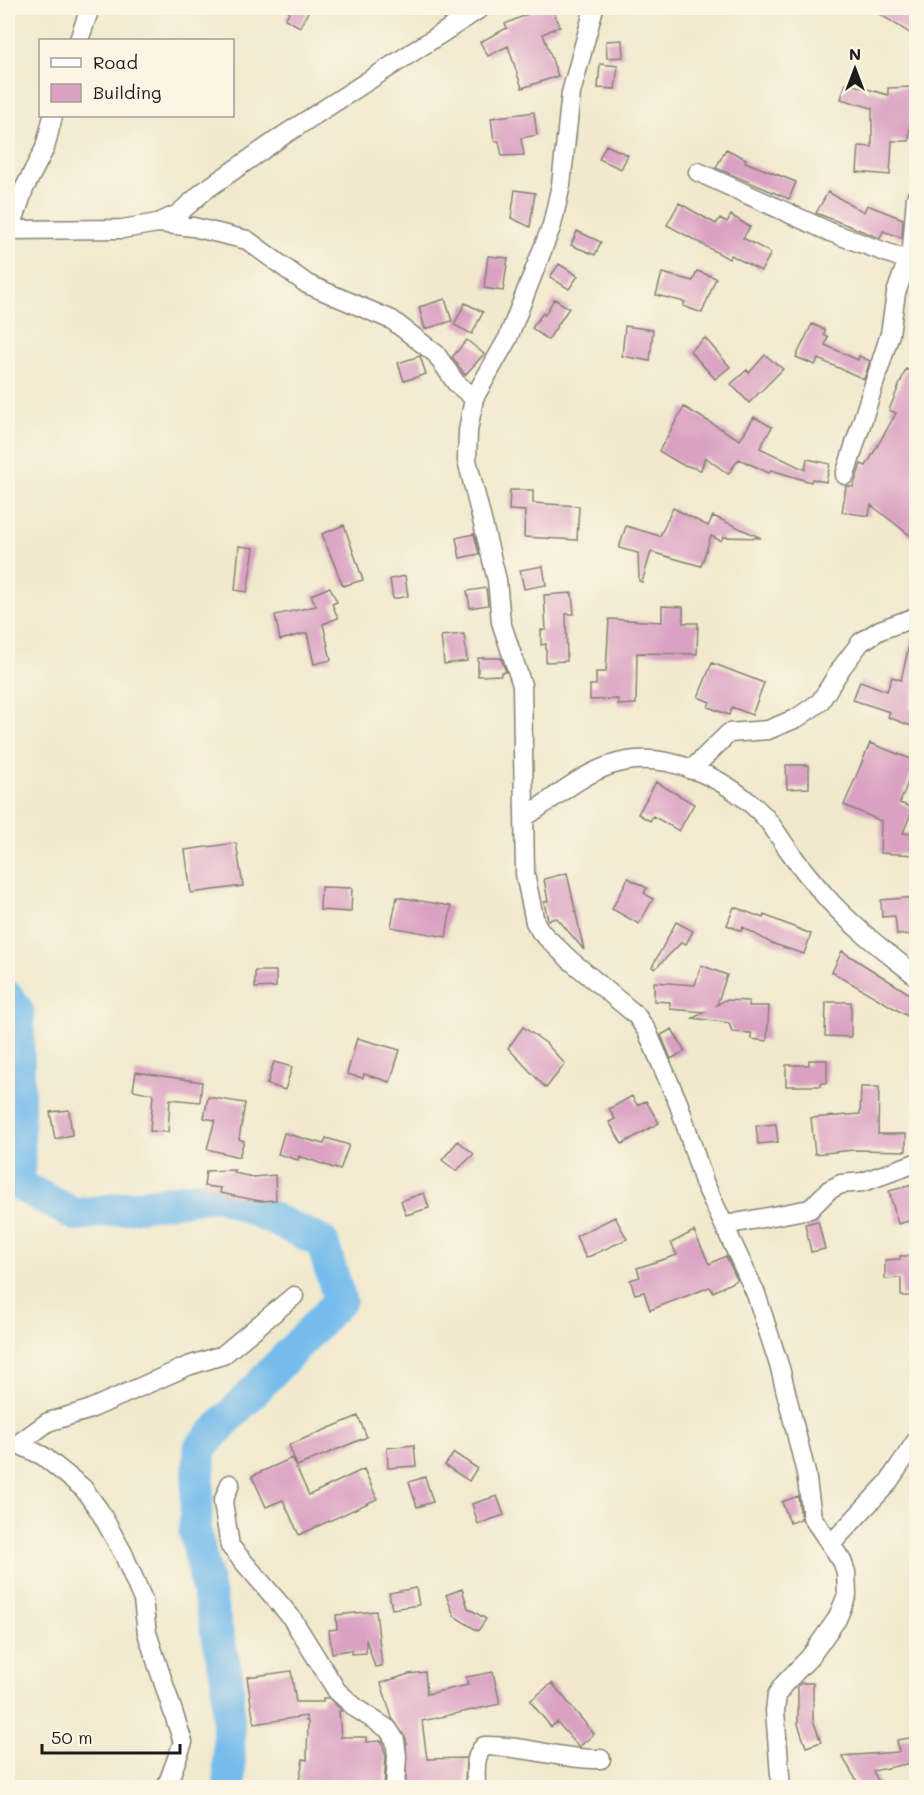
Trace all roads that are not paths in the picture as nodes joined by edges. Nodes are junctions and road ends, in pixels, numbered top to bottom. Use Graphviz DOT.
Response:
graph roads {
  1 [pos="90,8"];
  2 [pos="481,8"];
  3 [pos="594,8"];
  4 [pos="79,39"];
  5 [pos="53,117"];
  6 [pos="698,172"];
  7 [pos="916,197"];
  8 [pos="158,223"];
  9 [pos="9,231"];
  10 [pos="907,260"];
  11 [pos="474,398"];
  12 [pos="844,476"];
  13 [pos="916,617"];
  14 [pos="692,770"];
  15 [pos="525,817"];
  16 [pos="916,976"];
  17 [pos="916,1163"];
  18 [pos="725,1225"];
  19 [pos="294,1296"];
  20 [pos="916,1442"];
  21 [pos="13,1444"];
  22 [pos="230,1484"];
  23 [pos="831,1544"];
  24 [pos="602,1759"];
  25 [pos="166,1788"];
  26 [pos="394,1788"];
  27 [pos="476,1788"];
  28 [pos="781,1788"];
  1 -- 4 [label="street"];
  2 -- 8 [label="street"];
  3 -- 11 [label="street"];
  5 -- 9 [label="street"];
  6 -- 10 [label="street"];
  7 -- 10 [label="street"];
  8 -- 9 [label="street"];
  8 -- 11 [label="street"];
  10 -- 12 [label="street"];
  11 -- 15 [label="street"];
  13 -- 14 [label="street"];
  14 -- 15 [label="street"];
  14 -- 16 [label="street"];
  15 -- 18 [label="street"];
  17 -- 18 [label="street"];
  18 -- 23 [label="street"];
  19 -- 21 [label="street"];
  20 -- 23 [label="street"];
  21 -- 25 [label="street"];
  22 -- 26 [label="street"];
  23 -- 28 [label="street"];
  24 -- 27 [label="street"];
}
